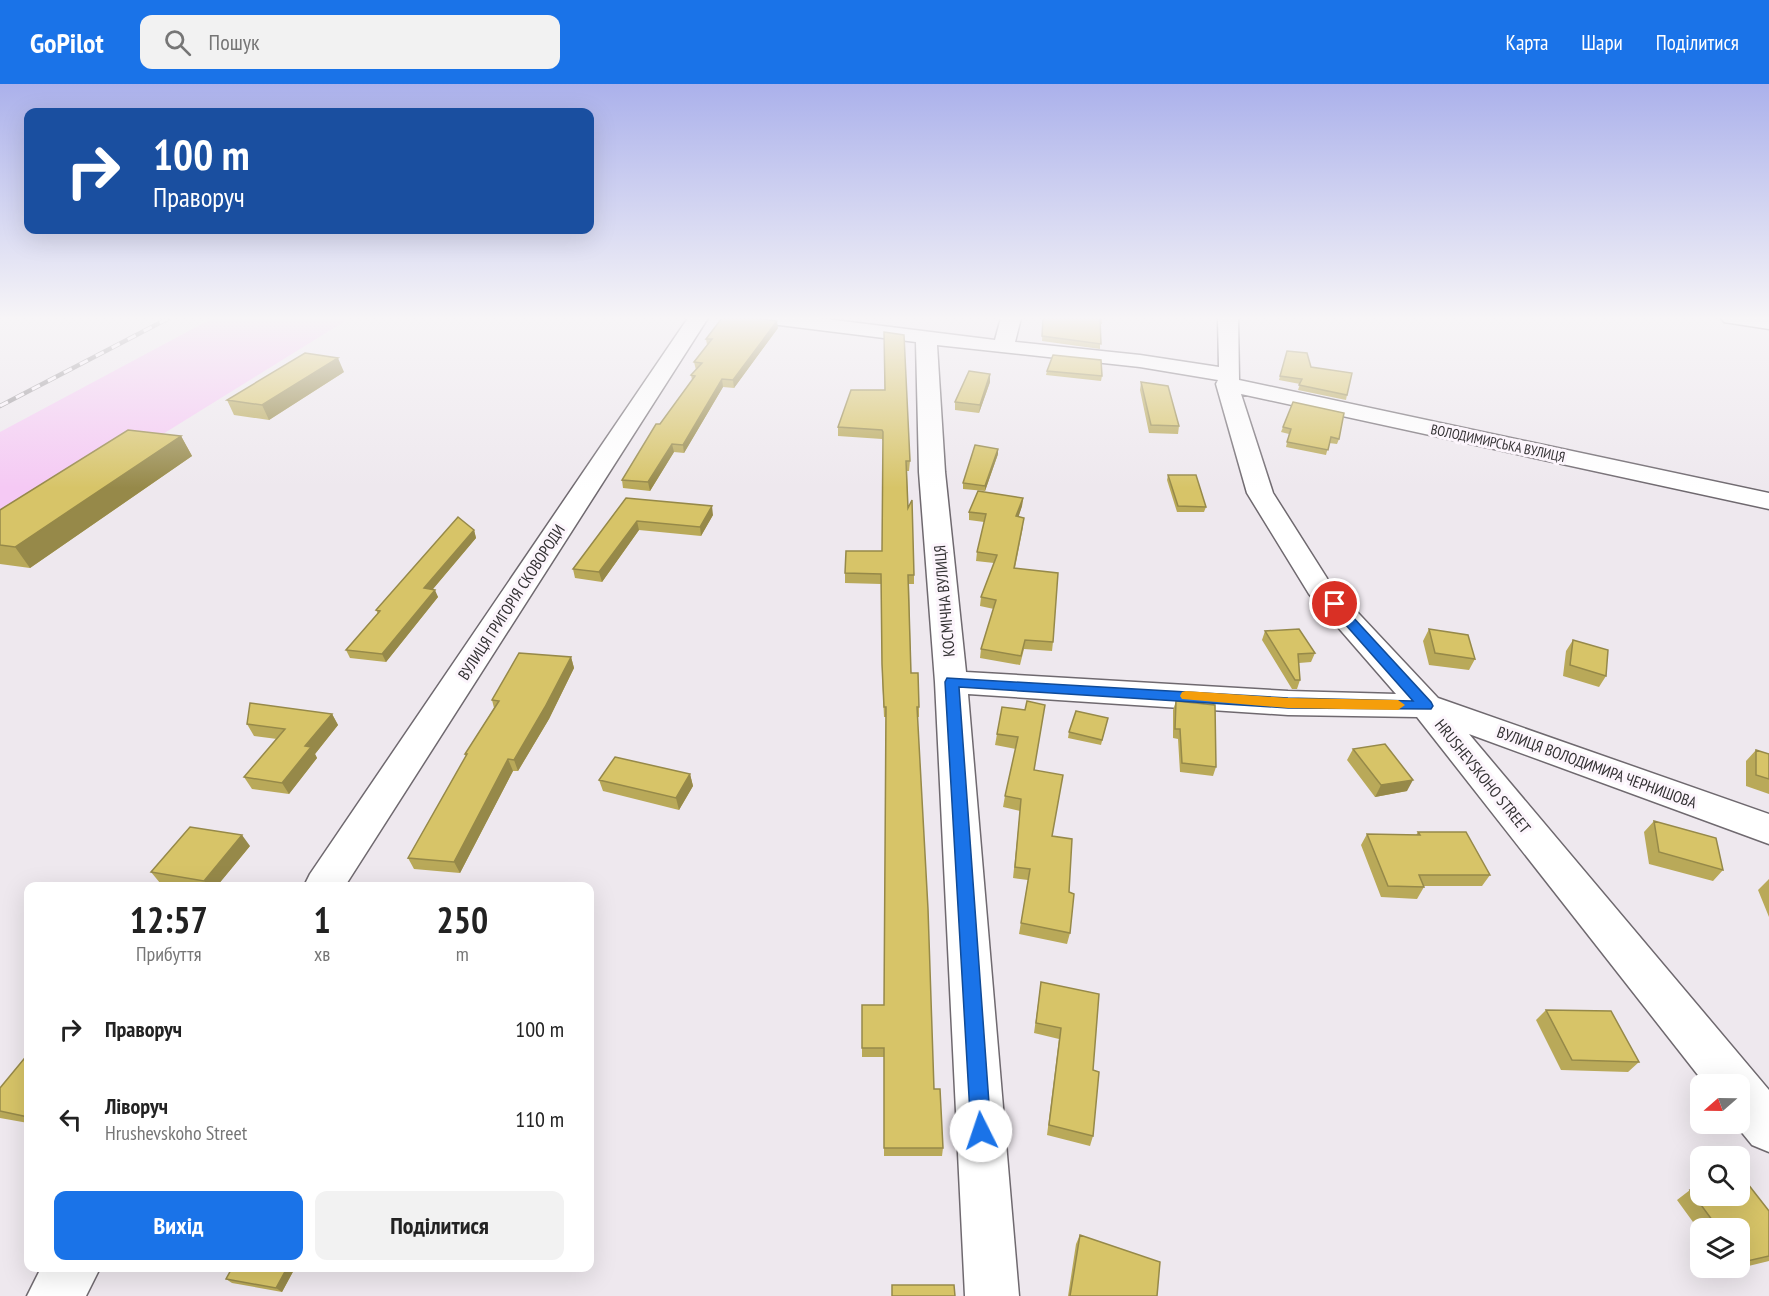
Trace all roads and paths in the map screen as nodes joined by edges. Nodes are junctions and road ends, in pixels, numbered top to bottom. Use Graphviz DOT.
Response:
graph roads {
  1 [pos="661,375"];
  2 [pos="928,375"];
  3 [pos="1203,375"];
  4 [pos="1228,375"];
  5 [pos="1228,380"];
  6 [pos="1769,501"];
  7 [pos="951,682"];
  8 [pos="1426,706"];
  9 [pos="1769,829"];
  10 [pos="327,882"];
  11 [pos="1726,1074"];
  12 [pos="1750,1104"];
  13 [pos="1769,1128"];
  14 [pos="70,1272"];
  15 [pos="54,1296"];
  16 [pos="992,1296"];
  1 -- 10 [label="street, ВУЛИЦЯ ГРИГОРІЯ СКОВОРОДИ"];
  2 -- 7 [label="street, КОСМІЧНА ВУЛИЦЯ"];
  3 -- 5 [label="street, ВОЛОДИМИРСЬКА ВУЛИЦЯ"];
  4 -- 5 [label="street, HRUSHEVSKOHO STREET"];
  5 -- 6 [label="street, ВОЛОДИМИРСЬКА ВУЛИЦЯ"];
  5 -- 8 [label="street, HRUSHEVSKOHO STREET"];
  7 -- 8 [label="street"];
  7 -- 16 [label="street, КОСМІЧНА ВУЛИЦЯ"];
  8 -- 9 [label="street, ВУЛИЦЯ ВОЛОДИМИРА ЧЕРНИШОВА"];
  8 -- 11 [label="street, HRUSHEVSKOHO STREET"];
  12 -- 13 [label="street"];
  14 -- 15 [label="street"];
}
